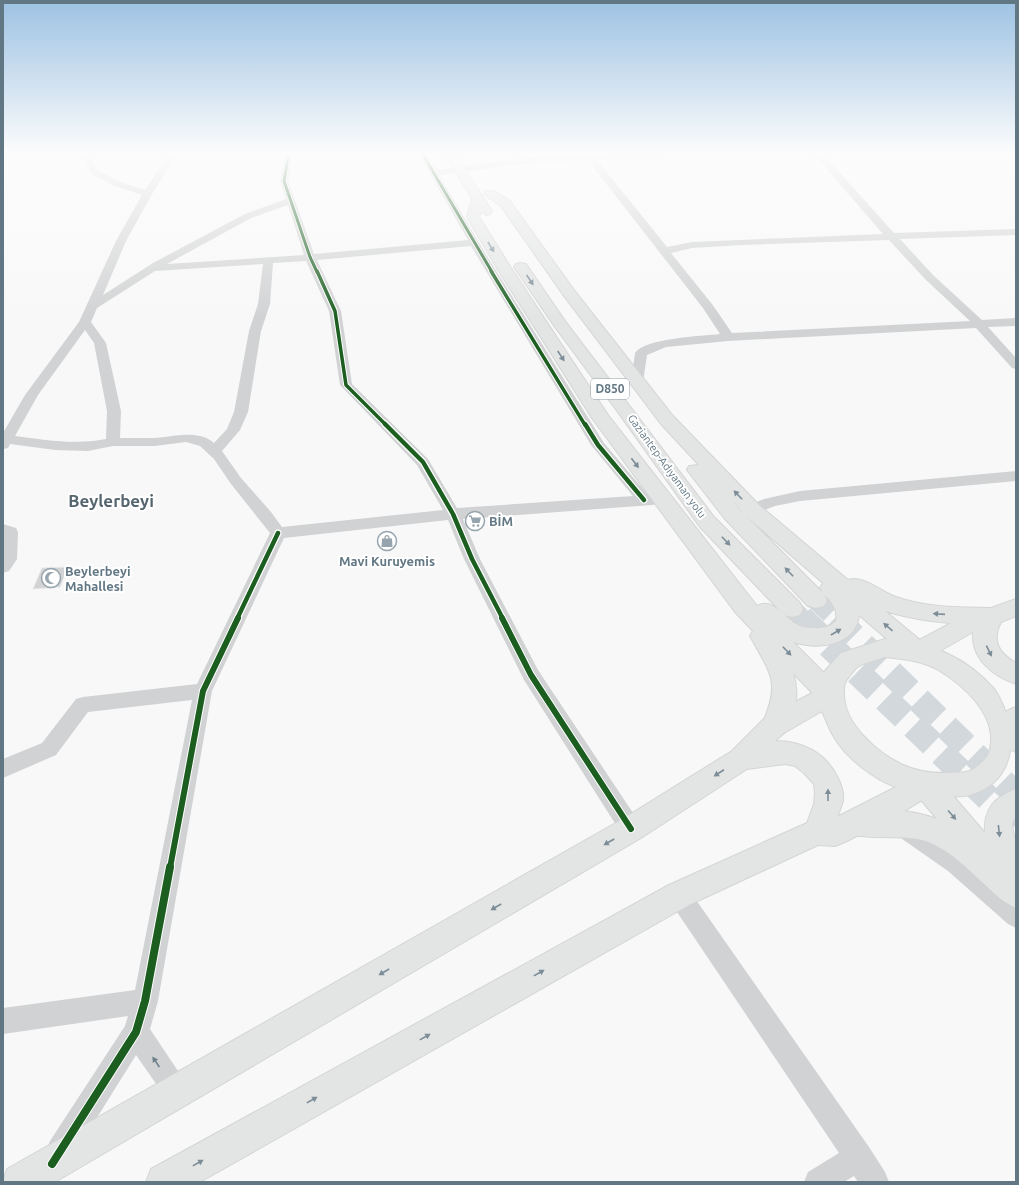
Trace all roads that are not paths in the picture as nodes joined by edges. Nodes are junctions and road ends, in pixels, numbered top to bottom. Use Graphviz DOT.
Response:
graph roads {
  1 [pos="139,208"];
  2 [pos="270,208"];
  3 [pos="293,208"];
  4 [pos="454,208"];
  5 [pos="478,208"];
  6 [pos="491,208"];
  7 [pos="493,208"];
  8 [pos="509,208"];
  9 [pos="630,208"];
  10 [pos="867,208"];
  11 [pos="1016,232"];
  12 [pos="893,238"];
  13 [pos="474,243"];
  14 [pos="664,251"];
  15 [pos="310,257"];
  16 [pos="268,261"];
  17 [pos="153,268"];
  18 [pos="93,306"];
  19 [pos="85,322"];
  20 [pos="1016,322"];
  21 [pos="979,324"];
  22 [pos="728,337"];
  23 [pos="1016,365"];
  24 [pos="637,382"];
  25 [pos="4,441"];
  26 [pos="113,442"];
  27 [pos="214,452"];
  28 [pos="1016,476"];
  29 [pos="663,499"];
  30 [pos="644,500"];
  31 [pos="752,510"];
  32 [pos="453,514"];
  33 [pos="683,526"];
  34 [pos="773,527"];
  35 [pos="3,529"];
  36 [pos="278,533"];
  37 [pos="3,567"];
  38 [pos="816,600"];
  39 [pos="743,606"];
  40 [pos="1016,607"];
  41 [pos="792,609"];
  42 [pos="992,618"];
  43 [pos="918,652"];
  44 [pos="1016,674"];
  45 [pos="203,690"];
  46 [pos="830,695"];
  47 [pos="775,725"];
  48 [pos="1012,730"];
  49 [pos="740,759"];
  50 [pos="3,769"];
  51 [pos="926,785"];
  52 [pos="1016,802"];
  53 [pos="855,823"];
  54 [pos="898,823"];
  55 [pos="631,829"];
  56 [pos="817,832"];
  57 [pos="1016,866"];
  58 [pos="1016,890"];
  59 [pos="1016,893"];
  60 [pos="679,895"];
  61 [pos="1016,916"];
  62 [pos="145,1001"];
  63 [pos="3,1021"];
  64 [pos="136,1032"];
  65 [pos="176,1092"];
  66 [pos="859,1157"];
  67 [pos="52,1164"];
  68 [pos="20,1182"];
  69 [pos="164,1182"];
  70 [pos="818,1182"];
  71 [pos="875,1182"];
  1 -- 18 [label="street"];
  2 -- 17 [label="street"];
  3 -- 15 [label="street"];
  4 -- 13 [label="street"];
  5 -- 29 [label="main road, one-way"];
  6 -- 41 [label="main road, Gaziantep-Adıyaman yolu / D850, one-way"];
  38 -- 7 [label="main road, Gaziantep-Adıyaman yolu / D850, one-way"];
  8 -- 24 [label="main road"];
  9 -- 14 [label="street"];
  10 -- 12 [label="street"];
  11 -- 12 [label="street"];
  12 -- 14 [label="street"];
  12 -- 21 [label="street"];
  13 -- 15 [label="street"];
  13 -- 30 [label="street"];
  14 -- 22 [label="street"];
  15 -- 16 [label="street"];
  15 -- 32 [label="street"];
  16 -- 17 [label="street"];
  16 -- 27 [label="street"];
  17 -- 18 [label="street"];
  18 -- 19 [label="street"];
  19 -- 25 [label="street"];
  19 -- 26 [label="street"];
  20 -- 21 [label="street"];
  21 -- 22 [label="street"];
  21 -- 23 [label="street"];
  22 -- 24 [label="street"];
  31 -- 24 [label="main road, one-way"];
  25 -- 26 [label="street"];
  26 -- 27 [label="street"];
  27 -- 36 [label="street"];
  28 -- 31 [label="street"];
  29 -- 30 [label="street"];
  29 -- 33 [label="main road"];
  30 -- 32 [label="street"];
  33 -- 31 [label="main road, one-way"];
  31 -- 34 [label="main road"];
  32 -- 36 [label="street"];
  32 -- 55 [label="street"];
  33 -- 39 [label="main road"];
  42 -- 34 [label="main road, one-way"];
  43 -- 34 [label="main road, one-way"];
  35 -- 37 [label="street"];
  36 -- 45 [label="street"];
  39 -- 46 [label="main road, one-way"];
  39 -- 47 [label="main road"];
  40 -- 42 [label="main road"];
  42 -- 43 [label="main road"];
  42 -- 44 [label="main road, one-way"];
  43 -- 46 [label="main road"];
  43 -- 48 [label="main road"];
  45 -- 50 [label="street"];
  45 -- 62 [label="street"];
  46 -- 47 [label="main road"];
  46 -- 51 [label="main road"];
  47 -- 49 [label="main road"];
  48 -- 51 [label="main road"];
  49 -- 55 [label="main road, one-way"];
  56 -- 49 [label="main road, one-way"];
  51 -- 53 [label="main road"];
  51 -- 58 [label="main road, one-way"];
  52 -- 57 [label="main road, one-way"];
  53 -- 54 [label="main road"];
  53 -- 56 [label="main road"];
  54 -- 59 [label="main road"];
  54 -- 61 [label="street"];
  55 -- 65 [label="main road, one-way"];
  56 -- 60 [label="main road"];
  60 -- 66 [label="street"];
  69 -- 60 [label="main road, one-way"];
  62 -- 63 [label="street"];
  62 -- 64 [label="street"];
  65 -- 64 [label="street, one-way"];
  64 -- 67 [label="street"];
  65 -- 67 [label="main road"];
  66 -- 70 [label="street"];
  66 -- 71 [label="street"];
  67 -- 68 [label="main road"];
}
